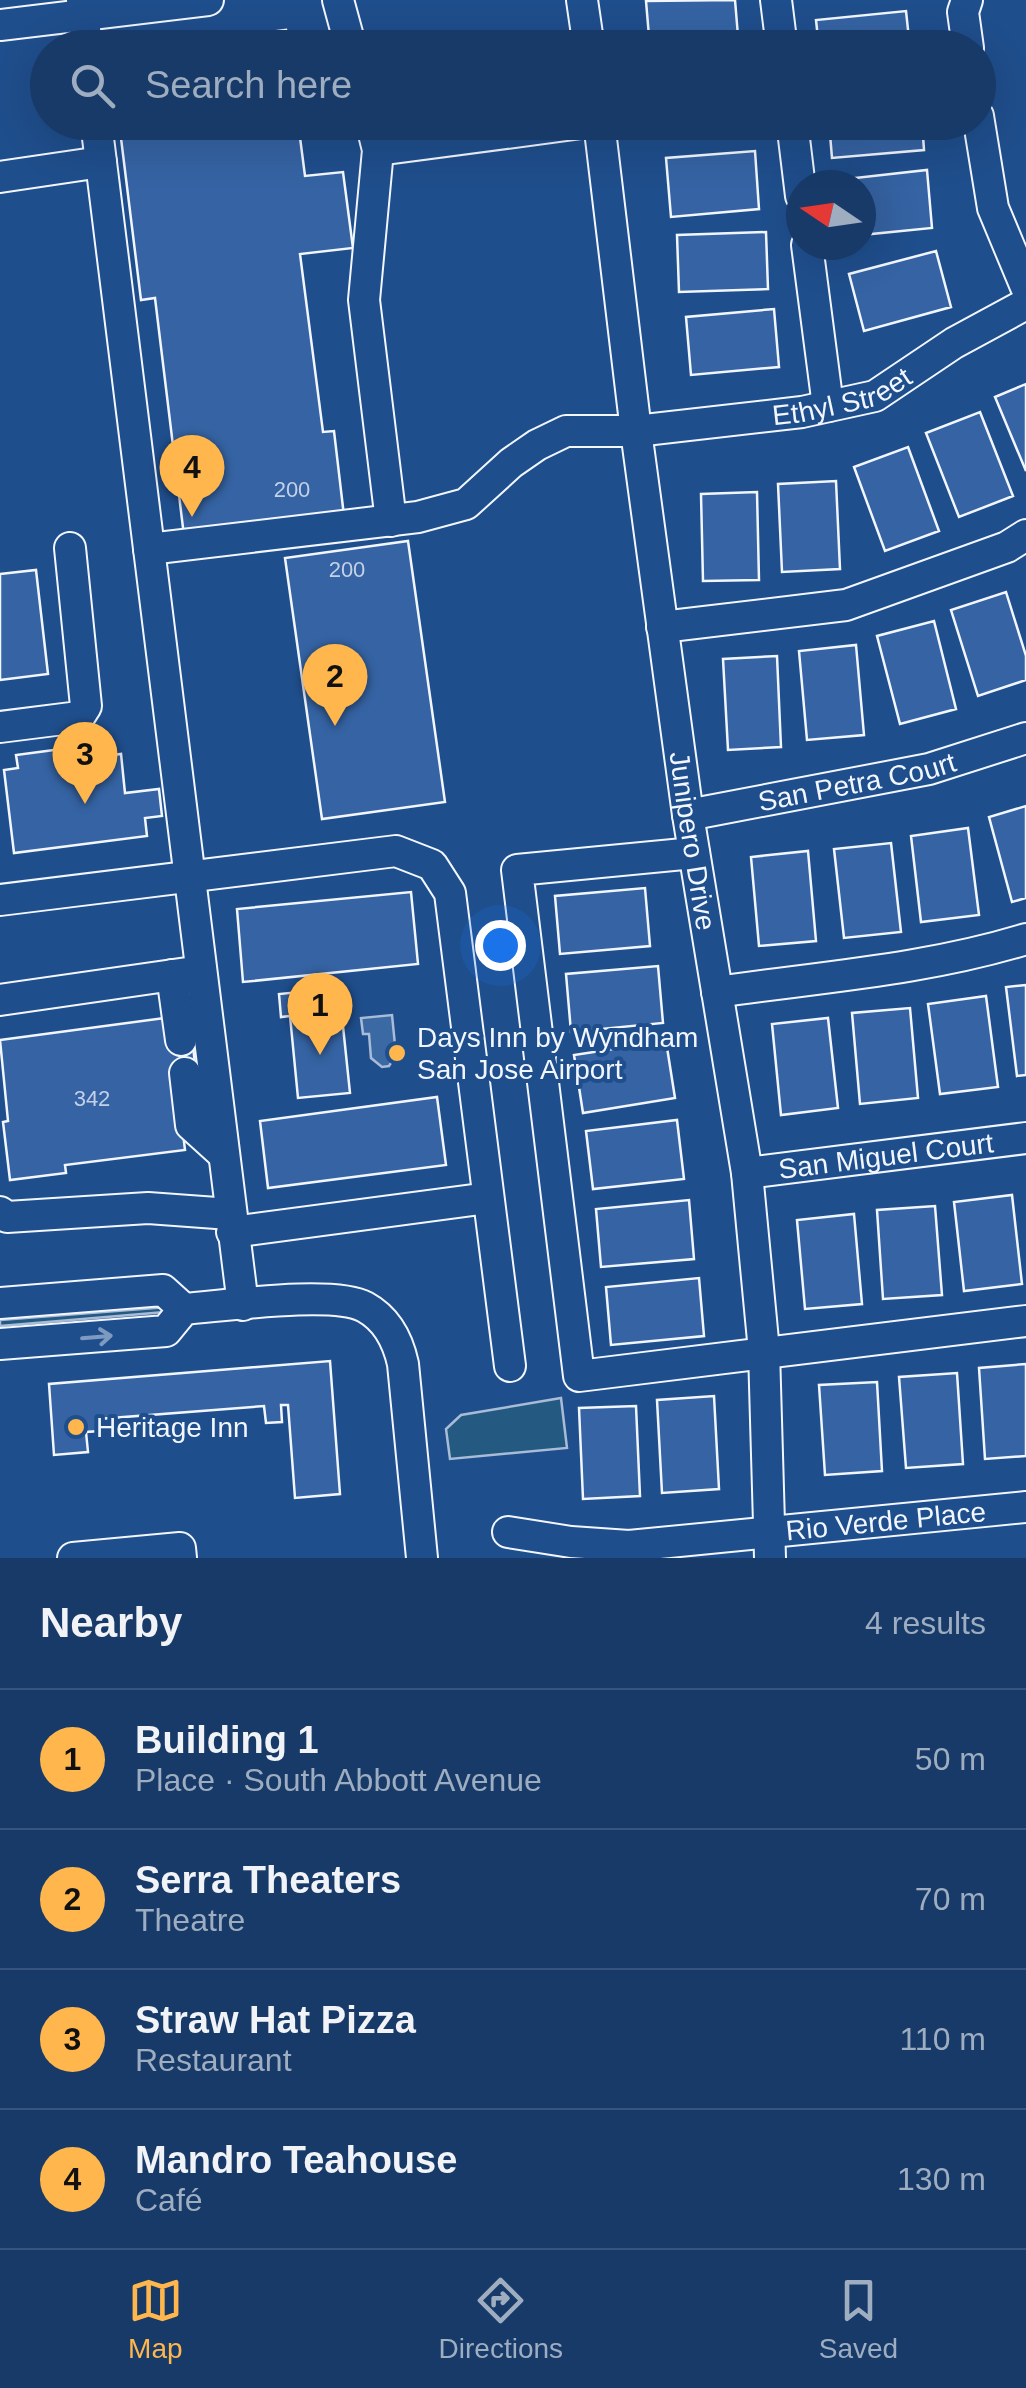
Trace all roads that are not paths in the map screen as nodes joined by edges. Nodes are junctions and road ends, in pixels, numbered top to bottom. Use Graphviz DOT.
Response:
graph roads {
  1 [pos="208,0"];
  2 [pos="338,0"];
  3 [pos="582,0"];
  4 [pos="776,0"];
  5 [pos="967,0"];
  6 [pos="82,7"];
  7 [pos="0,26"];
  8 [pos="346,30"];
  9 [pos="586,30"];
  10 [pos="780,30"];
  11 [pos="966,30"];
  12 [pos="98,140"];
  13 [pos="375,140"];
  14 [pos="601,140"];
  15 [pos="794,140"];
  16 [pos="982,140"];
  17 [pos="101,162"];
  18 [pos="798,170"];
  19 [pos="0,177"];
  20 [pos="809,260"];
  21 [pos="1026,286"];
  22 [pos="1026,304"];
  23 [pos="828,406"];
  24 [pos="636,431"];
  25 [pos="390,520"];
  26 [pos="1026,535"];
  27 [pos="70,548"];
  28 [pos="149,549"];
  29 [pos="662,627"];
  30 [pos="0,727"];
  31 [pos="1026,738"];
  32 [pos="688,815"];
  33 [pos="694,853"];
  34 [pos="188,875"];
  35 [pos="0,900"];
  36 [pos="1026,939"];
  37 [pos="186,973"];
  38 [pos="717,992"];
  39 [pos="0,1000"];
  40 [pos="182,1040"];
  41 [pos="186,1073"];
  42 [pos="1026,1138"];
  43 [pos="223,1154"];
  44 [pos="746,1173"];
  45 [pos="488,1198"];
  46 [pos="0,1212"];
  47 [pos="232,1223"];
  48 [pos="0,1303"];
  49 [pos="242,1305"];
  50 [pos="184,1309"];
  51 [pos="1026,1321"];
  52 [pos="0,1344"];
  53 [pos="764,1352"];
  54 [pos="510,1366"];
  55 [pos="1026,1507"];
  56 [pos="508,1532"];
  57 [pos="769,1544"];
  58 [pos="73,1558"];
  59 [pos="181,1558"];
  60 [pos="422,1558"];
  1 -- 6 [label="street"];
  2 -- 8 [label="street"];
  3 -- 9 [label="street"];
  4 -- 10 [label="street"];
  5 -- 11 [label="street"];
  6 -- 7 [label="street"];
  12 -- 17 [label="street"];
  13 -- 25 [label="street"];
  14 -- 24 [label="street, Junipero Drive"];
  15 -- 18 [label="street"];
  16 -- 21 [label="street"];
  17 -- 19 [label="street"];
  17 -- 28 [label="street"];
  20 -- 23 [label="street"];
  22 -- 23 [label="street, Ethyl Street"];
  23 -- 24 [label="street, Ethyl Street"];
  24 -- 25 [label="street, Ethyl Street"];
  24 -- 29 [label="street, Junipero Drive"];
  25 -- 28 [label="street, Ethyl Street"];
  26 -- 29 [label="street"];
  27 -- 30 [label="street"];
  28 -- 34 [label="street"];
  29 -- 32 [label="street, Junipero Drive"];
  31 -- 32 [label="street, San Petra Court"];
  32 -- 33 [label="street, Junipero Drive"];
  33 -- 38 [label="street, Junipero Drive"];
  33 -- 53 [label="street"];
  34 -- 35 [label="street"];
  34 -- 37 [label="street"];
  34 -- 45 [label="street"];
  36 -- 38 [label="street"];
  37 -- 39 [label="street"];
  37 -- 40 [label="street"];
  37 -- 43 [label="street"];
  38 -- 44 [label="street, Junipero Drive"];
  41 -- 43 [label="street"];
  42 -- 44 [label="street, San Miguel Court"];
  43 -- 47 [label="street"];
  44 -- 53 [label="street, Junipero Drive"];
  45 -- 47 [label="street"];
  45 -- 54 [label="street"];
  46 -- 47 [label="street"];
  47 -- 49 [label="street"];
  48 -- 50 [label="street"];
  49 -- 50 [label="street"];
  49 -- 60 [label="street"];
  52 -- 50 [label="street, one-way"];
  51 -- 53 [label="street"];
  53 -- 57 [label="street, Junipero Drive"];
  55 -- 57 [label="street, Rio Verde Place"];
  56 -- 57 [label="street, Rio Verde Place"];
  58 -- 59 [label="street"];
}
